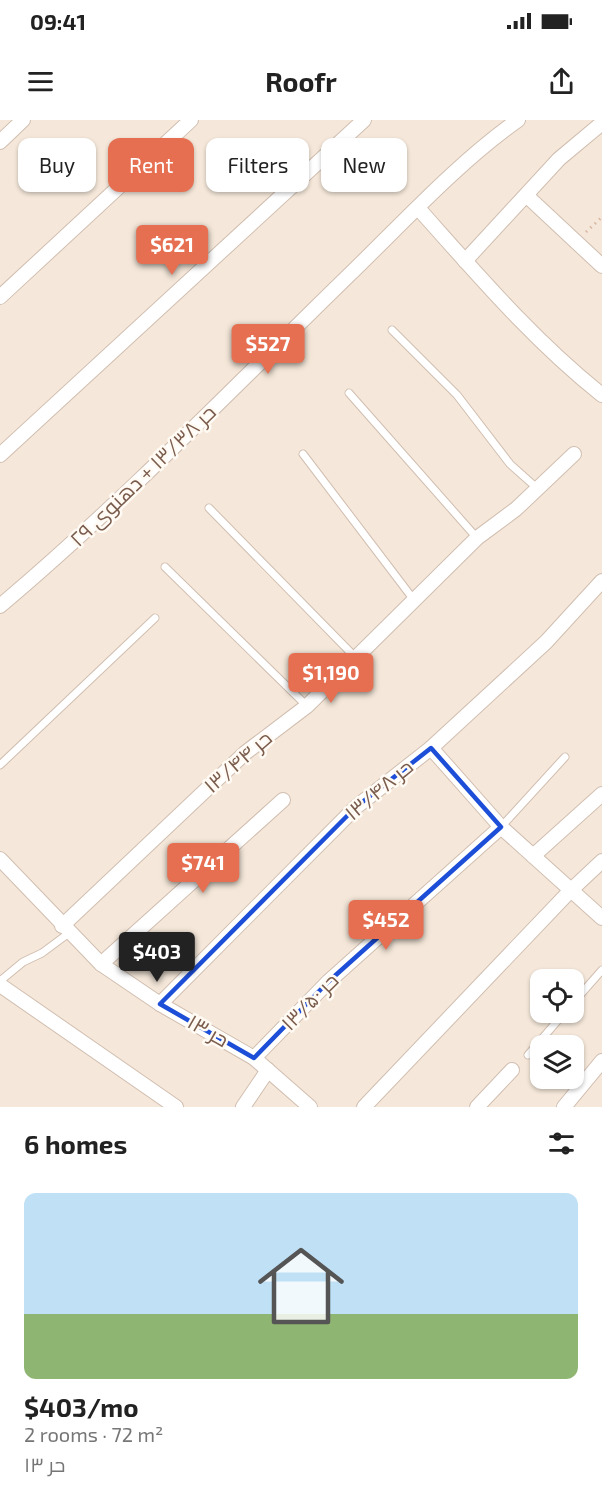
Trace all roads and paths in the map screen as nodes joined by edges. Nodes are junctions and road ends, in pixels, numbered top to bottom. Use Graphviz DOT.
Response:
graph roads {
  1 [pos="23,120"];
  2 [pos="191,120"];
  3 [pos="364,120"];
  4 [pos="518,120"];
  5 [pos="602,123"];
  6 [pos="0,142"];
  7 [pos="526,196"];
  8 [pos="418,208"];
  9 [pos="602,217"];
  10 [pos="576,241"];
  11 [pos="465,261"];
  12 [pos="602,266"];
  13 [pos="0,297"];
  14 [pos="392,330"];
  15 [pos="349,393"];
  16 [pos="602,395"];
  17 [pos="303,454"];
  18 [pos="574,454"];
  19 [pos="0,455"];
  20 [pos="538,489"];
  21 [pos="209,508"];
  22 [pos="477,538"];
  23 [pos="165,567"];
  24 [pos="602,581"];
  25 [pos="414,600"];
  26 [pos="0,606"];
  27 [pos="155,618"];
  28 [pos="355,657"];
  29 [pos="307,706"];
  30 [pos="431,748"];
  31 [pos="565,757"];
  32 [pos="0,765"];
  33 [pos="602,794"];
  34 [pos="283,801"];
  35 [pos="501,827"];
  36 [pos="533,856"];
  37 [pos="0,859"];
  38 [pos="602,861"];
  39 [pos="570,891"];
  40 [pos="602,918"];
  41 [pos="66,929"];
  42 [pos="101,964"];
  43 [pos="602,969"];
  44 [pos="0,983"];
  45 [pos="584,990"];
  46 [pos="160,1004"];
  47 [pos="556,1023"];
  48 [pos="528,1055"];
  49 [pos="254,1058"];
  50 [pos="602,1060"];
  51 [pos="268,1070"];
  52 [pos="512,1070"];
  53 [pos="176,1107"];
  54 [pos="243,1107"];
  55 [pos="310,1107"];
  56 [pos="364,1107"];
  57 [pos="477,1107"];
  58 [pos="564,1107"];
  1 -- 6 [label="street"];
  2 -- 13 [label="street"];
  3 -- 19 [label="street"];
  4 -- 8 [label="street, حر ۱۳/۳۸ + دهنوی ۲۹"];
  5 -- 7 [label="street"];
  7 -- 10 [label="street"];
  7 -- 11 [label="street"];
  8 -- 11 [label="street"];
  8 -- 26 [label="street, حر ۱۳/۳۸ + دهنوی ۲۹"];
  9 -- 10 [label="path"];
  10 -- 12 [label="street"];
  11 -- 16 [label="street"];
  14 -- 20 [label="lane"];
  15 -- 22 [label="lane"];
  17 -- 25 [label="lane"];
  18 -- 20 [label="street, حر ۱۳/۴۴"];
  20 -- 22 [label="street, حر ۱۳/۴۴"];
  21 -- 28 [label="lane"];
  22 -- 25 [label="street, حر ۱۳/۴۴"];
  23 -- 29 [label="lane"];
  24 -- 30 [label="street, حر ۱۳/۴۸"];
  25 -- 28 [label="street, حر ۱۳/۴۴"];
  27 -- 32 [label="lane"];
  28 -- 29 [label="street, حر ۱۳/۴۴"];
  29 -- 41 [label="street, حر ۱۳/۴۴"];
  30 -- 35 [label="street"];
  30 -- 46 [label="street, حر ۱۳/۴۸"];
  31 -- 35 [label="lane"];
  33 -- 36 [label="street"];
  34 -- 42 [label="street"];
  35 -- 36 [label="street"];
  35 -- 49 [label="street, حر ۱۳/۵۰"];
  36 -- 39 [label="street"];
  37 -- 41 [label="street, حر ۱۳"];
  38 -- 39 [label="street"];
  39 -- 40 [label="street"];
  39 -- 56 [label="street"];
  41 -- 42 [label="street, حر ۱۳"];
  41 -- 44 [label="lane"];
  42 -- 46 [label="street, حر ۱۳"];
  43 -- 45 [label="lane"];
  44 -- 53 [label="street"];
  46 -- 49 [label="street, حر ۱۳"];
  47 -- 48 [label="lane"];
  49 -- 51 [label="street, حر ۱۳"];
  50 -- 58 [label="street"];
  51 -- 54 [label="street"];
  51 -- 55 [label="street, حر ۱۳"];
  52 -- 57 [label="street"];
}
